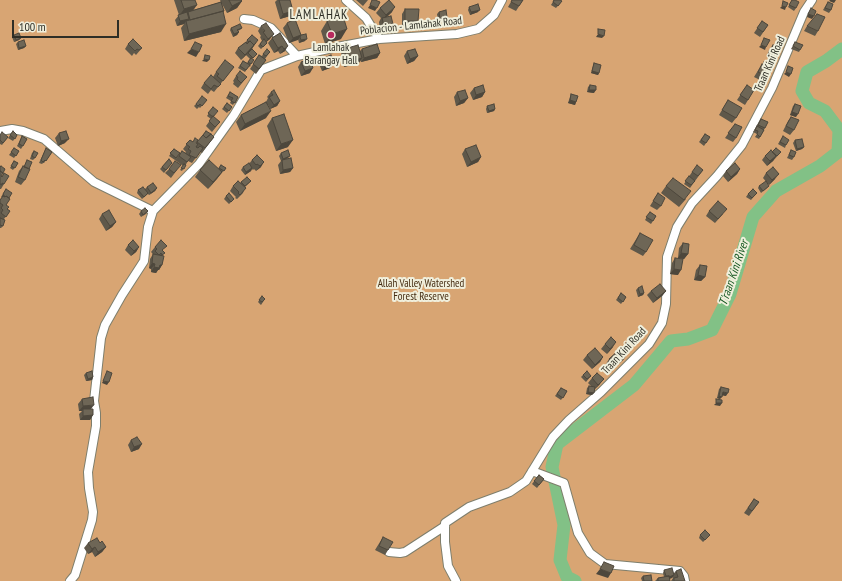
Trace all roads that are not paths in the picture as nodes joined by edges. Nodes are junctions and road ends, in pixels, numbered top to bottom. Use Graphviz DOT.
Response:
graph roads {
  1 [pos="346,0"];
  2 [pos="502,0"];
  3 [pos="812,0"];
  4 [pos="244,19"];
  5 [pos="379,40"];
  6 [pos="298,56"];
  7 [pos="0,131"];
  8 [pos="153,211"];
  9 [pos="532,471"];
  10 [pos="445,526"];
  11 [pos="389,552"];
  12 [pos="70,581"];
  13 [pos="456,581"];
  14 [pos="685,581"];
  1 -- 5 [label="street"];
  2 -- 5 [label="street, Poblacion - Lamlahak Road"];
  3 -- 9 [label="street, Traan Kini Road"];
  4 -- 6 [label="street"];
  5 -- 6 [label="street, Poblacion - Lamlahak Road"];
  6 -- 8 [label="street, Poblacion - Lamlahak Road"];
  7 -- 8 [label="street"];
  8 -- 12 [label="street"];
  9 -- 10 [label="street, Traan Kini Road"];
  9 -- 14 [label="street"];
  10 -- 11 [label="street"];
  10 -- 13 [label="street"];
}
